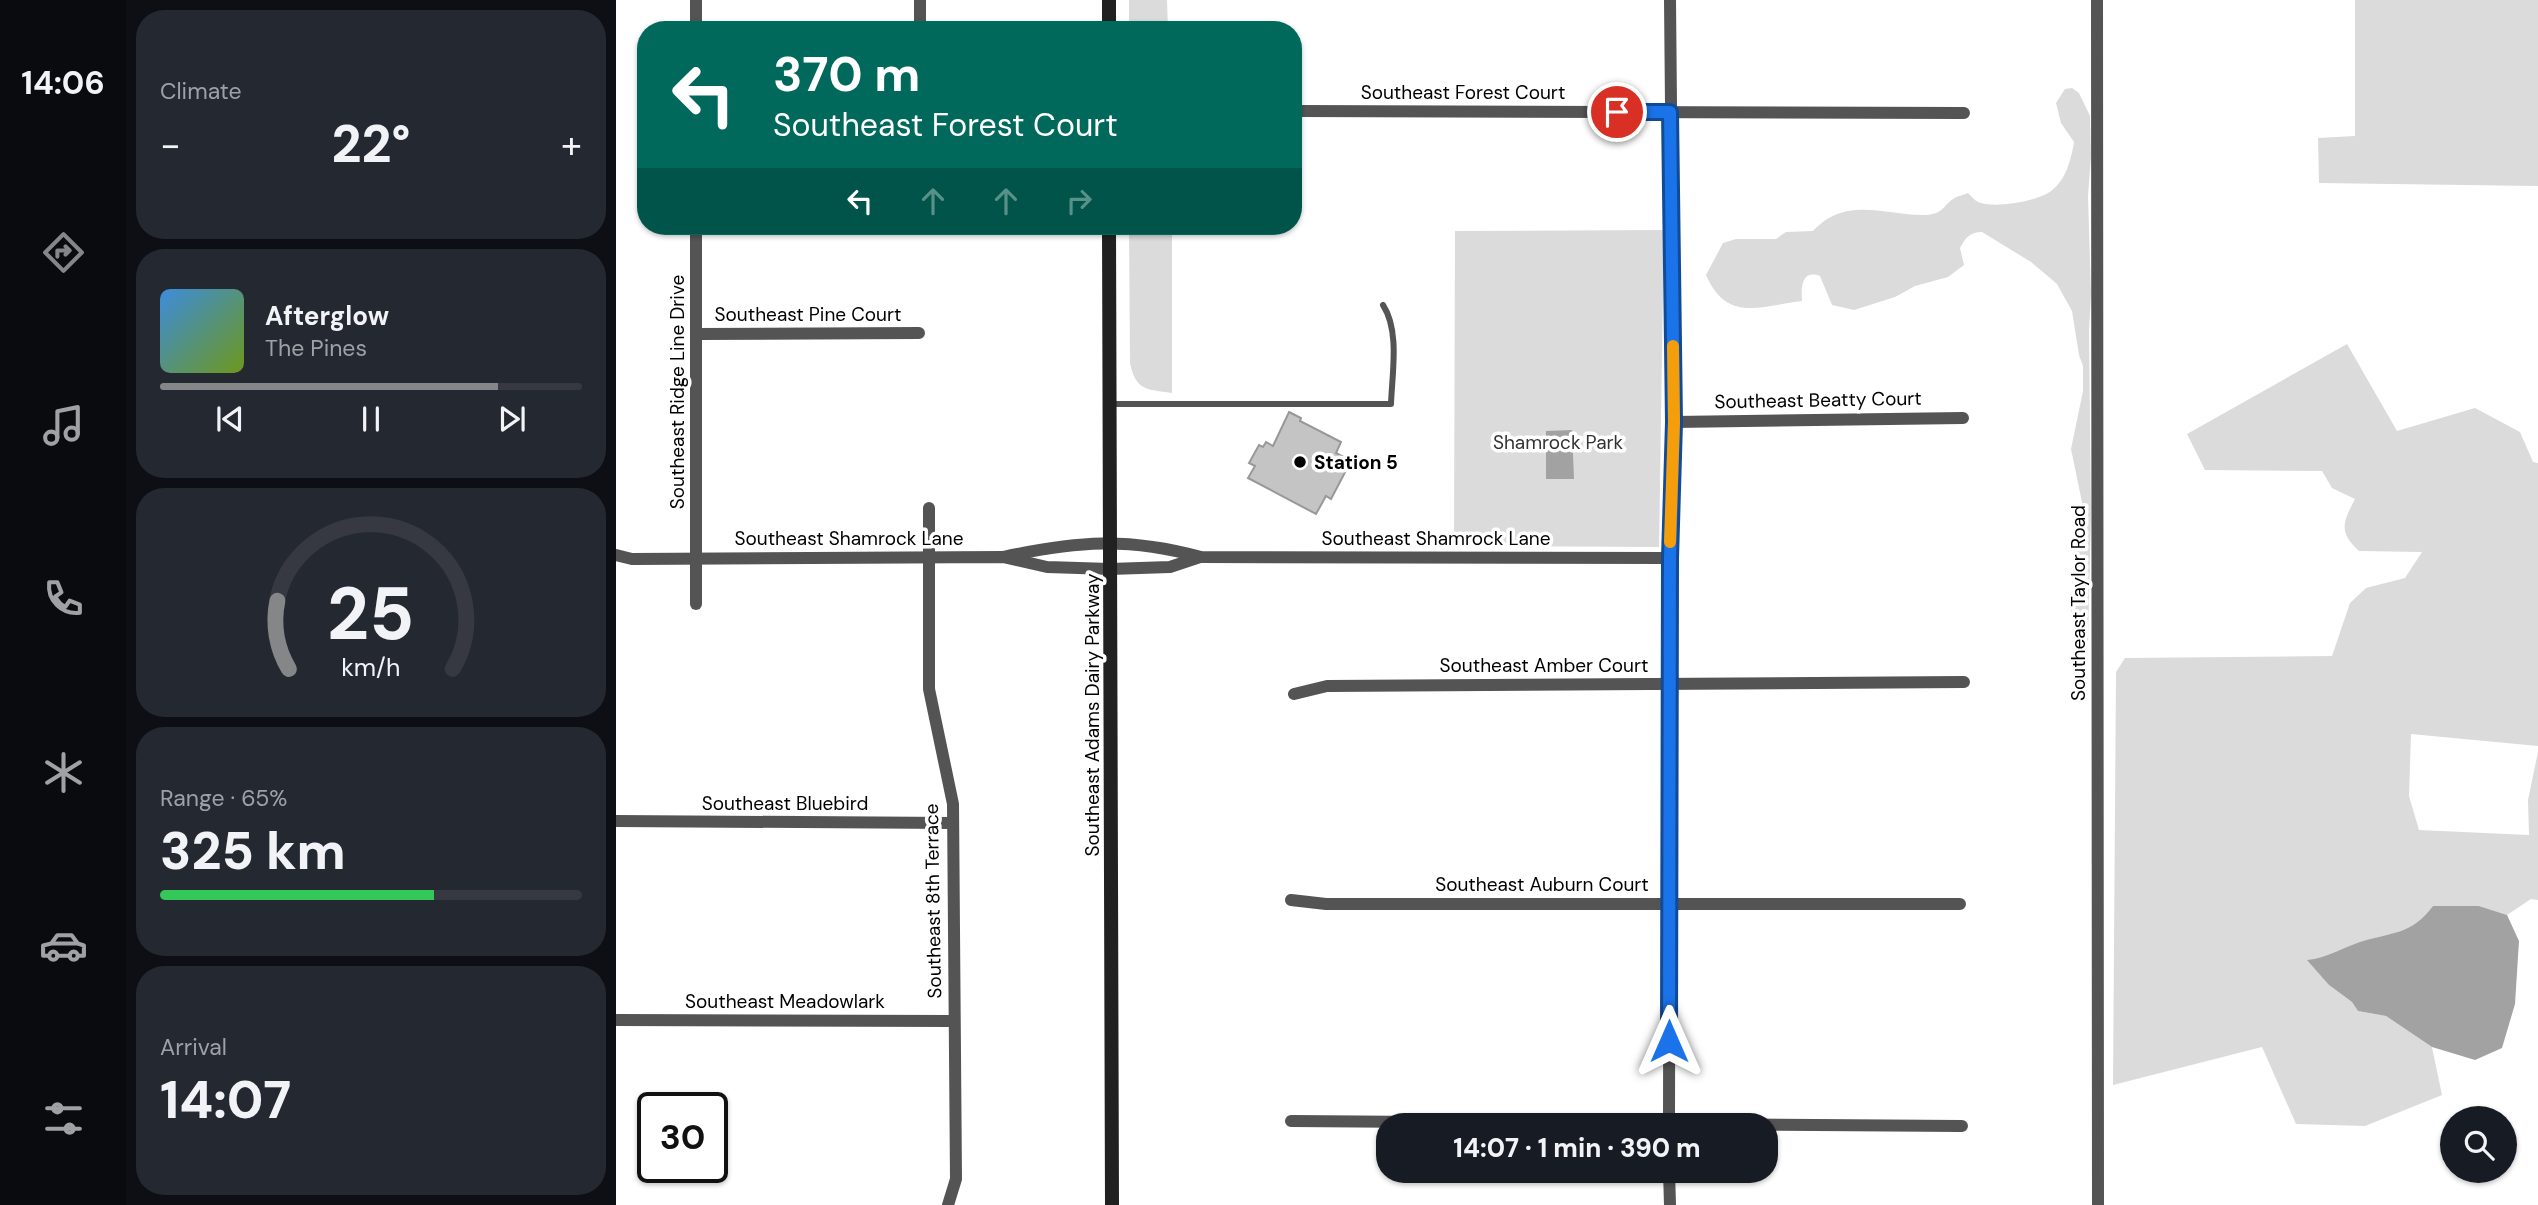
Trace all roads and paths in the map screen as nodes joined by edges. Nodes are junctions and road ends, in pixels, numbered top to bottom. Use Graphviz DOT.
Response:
graph roads {
  1 [pos="696,0"];
  2 [pos="920,0"];
  3 [pos="1108,0"];
  4 [pos="1670,0"];
  5 [pos="2097,0"];
  6 [pos="696,21"];
  7 [pos="920,21"];
  8 [pos="1109,21"];
  9 [pos="1302,111"];
  10 [pos="1670,112"];
  11 [pos="1964,113"];
  12 [pos="696,235"];
  13 [pos="1109,235"];
  14 [pos="1383,305"];
  15 [pos="919,333"];
  16 [pos="696,334"];
  17 [pos="1110,404"];
  18 [pos="1963,418"];
  19 [pos="1674,422"];
  20 [pos="929,508"];
  21 [pos="1110,542"];
  22 [pos="616,555"];
  23 [pos="929,556"];
  24 [pos="1003,557"];
  25 [pos="1201,557"];
  26 [pos="696,558"];
  27 [pos="1670,558"];
  28 [pos="1110,569"];
  29 [pos="696,604"];
  30 [pos="1964,682"];
  31 [pos="1670,683"];
  32 [pos="1293,694"];
  33 [pos="616,821"];
  34 [pos="953,823"];
  35 [pos="1292,900"];
  36 [pos="1669,904"];
  37 [pos="1960,904"];
  38 [pos="616,1020"];
  39 [pos="954,1021"];
  40 [pos="1669,1113"];
  41 [pos="1291,1121"];
  42 [pos="1376,1122"];
  43 [pos="1778,1125"];
  44 [pos="1962,1126"];
  45 [pos="1670,1183"];
  46 [pos="948,1205"];
  47 [pos="1112,1205"];
  48 [pos="1670,1205"];
  49 [pos="2098,1205"];
  1 -- 6 [label="street"];
  2 -- 7 [label="street"];
  3 -- 8 [label="main road"];
  4 -- 10 [label="street"];
  5 -- 49 [label="street, Southeast Taylor Road"];
  9 -- 10 [label="street, Southeast Forest Court"];
  10 -- 11 [label="street, Southeast Forest Court"];
  10 -- 19 [label="street"];
  12 -- 16 [label="street, Southeast Ridge Line Drive"];
  13 -- 17 [label="main road, Southeast Adams Dairy Parkway"];
  14 -- 17 [label="lane"];
  15 -- 16 [label="street, Southeast Pine Court"];
  16 -- 26 [label="street, Southeast Ridge Line Drive"];
  17 -- 21 [label="main road, Southeast Adams Dairy Parkway"];
  18 -- 19 [label="street, Southeast Beatty Court"];
  19 -- 27 [label="street"];
  20 -- 23 [label="street, Southeast 8th Terrace"];
  21 -- 24 [label="street, Southeast Shamrock Lane"];
  21 -- 25 [label="street, Southeast Shamrock Lane"];
  21 -- 28 [label="main road, Southeast Adams Dairy Parkway"];
  22 -- 26 [label="street, Southeast Shamrock Lane"];
  23 -- 24 [label="street, Southeast Shamrock Lane"];
  23 -- 26 [label="street, Southeast Shamrock Lane"];
  23 -- 34 [label="street, Southeast 8th Terrace"];
  24 -- 28 [label="street, Southeast Shamrock Lane"];
  25 -- 27 [label="street, Southeast Shamrock Lane"];
  25 -- 28 [label="street, Southeast Shamrock Lane"];
  26 -- 29 [label="street"];
  27 -- 31 [label="street"];
  28 -- 47 [label="main road, Southeast Adams Dairy Parkway"];
  30 -- 31 [label="street, Southeast Amber Court"];
  31 -- 32 [label="street, Southeast Amber Court"];
  31 -- 36 [label="street"];
  33 -- 34 [label="street, Southeast Bluebird"];
  34 -- 39 [label="street, Southeast 8th Terrace"];
  35 -- 36 [label="street, Southeast Auburn Court"];
  36 -- 37 [label="street, Southeast Auburn Court"];
  36 -- 40 [label="street"];
  38 -- 39 [label="street, Southeast Meadowlark"];
  39 -- 46 [label="street, Southeast 8th Terrace"];
  41 -- 42 [label="street"];
  43 -- 44 [label="street"];
  45 -- 48 [label="street"];
}
